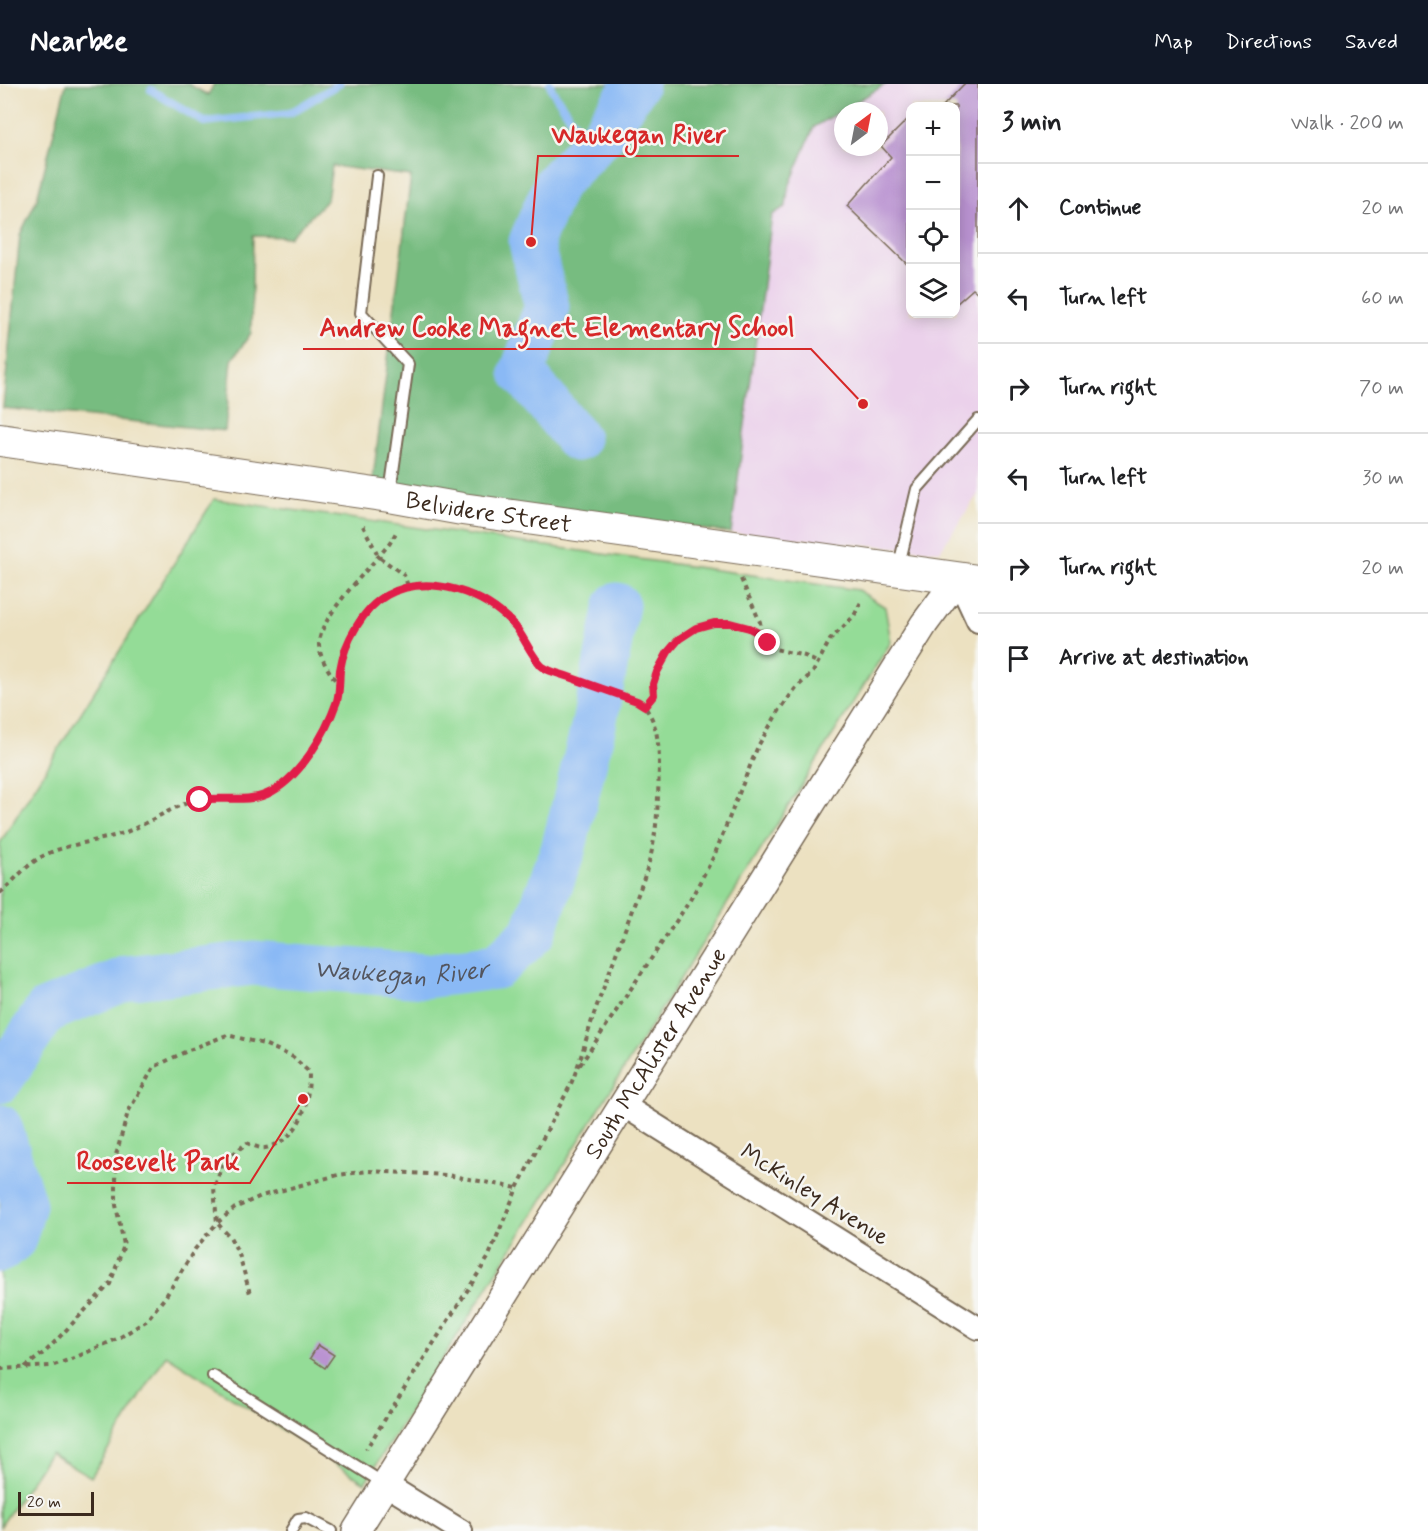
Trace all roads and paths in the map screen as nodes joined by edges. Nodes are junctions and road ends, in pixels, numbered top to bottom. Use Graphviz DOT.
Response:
graph roads {
  1 [pos="376,176"];
  2 [pos="978,420"];
  3 [pos="0,440"];
  4 [pos="389,496"];
  5 [pos="363,526"];
  6 [pos="397,531"];
  7 [pos="379,556"];
  8 [pos="898,570"];
  9 [pos="741,579"];
  10 [pos="968,580"];
  11 [pos="408,586"];
  12 [pos="861,602"];
  13 [pos="978,621"];
  14 [pos="762,635"];
  15 [pos="818,663"];
  16 [pos="340,687"];
  17 [pos="645,706"];
  18 [pos="0,893"];
  19 [pos="577,1070"];
  20 [pos="623,1105"];
  21 [pos="517,1188"];
  22 [pos="217,1223"];
  23 [pos="251,1297"];
  24 [pos="978,1328"];
  25 [pos="25,1367"];
  26 [pos="0,1369"];
  27 [pos="213,1376"];
  28 [pos="366,1449"];
  29 [pos="385,1484"];
  30 [pos="291,1531"];
  31 [pos="331,1531"];
  32 [pos="356,1531"];
  33 [pos="461,1531"];
  1 -- 4 [label="lane"];
  2 -- 8 [label="lane"];
  3 -- 4 [label="main road, Belvidere Street"];
  4 -- 8 [label="main road, Belvidere Street"];
  5 -- 7 [label="path"];
  6 -- 7 [label="path"];
  7 -- 11 [label="path"];
  7 -- 16 [label="path"];
  8 -- 10 [label="main road, Belvidere Street"];
  9 -- 14 [label="path"];
  10 -- 13 [label="street"];
  10 -- 20 [label="street, South McAlister Avenue"];
  11 -- 16 [label="path"];
  11 -- 17 [label="path"];
  12 -- 15 [label="path"];
  14 -- 15 [label="path"];
  14 -- 17 [label="path"];
  15 -- 19 [label="path"];
  16 -- 18 [label="path"];
  17 -- 19 [label="path"];
  19 -- 21 [label="path"];
  20 -- 24 [label="street, McKinley Avenue"];
  20 -- 29 [label="street, South McAlister Avenue"];
  21 -- 22 [label="path"];
  21 -- 28 [label="path"];
  22 -- 23 [label="path"];
  22 -- 25 [label="path"];
  22 -- 25 [label="path"];
  25 -- 26 [label="path"];
  27 -- 29 [label="lane"];
  29 -- 32 [label="street, South McAlister Avenue"];
  29 -- 33 [label="street"];
  30 -- 31 [label="lane"];
}
